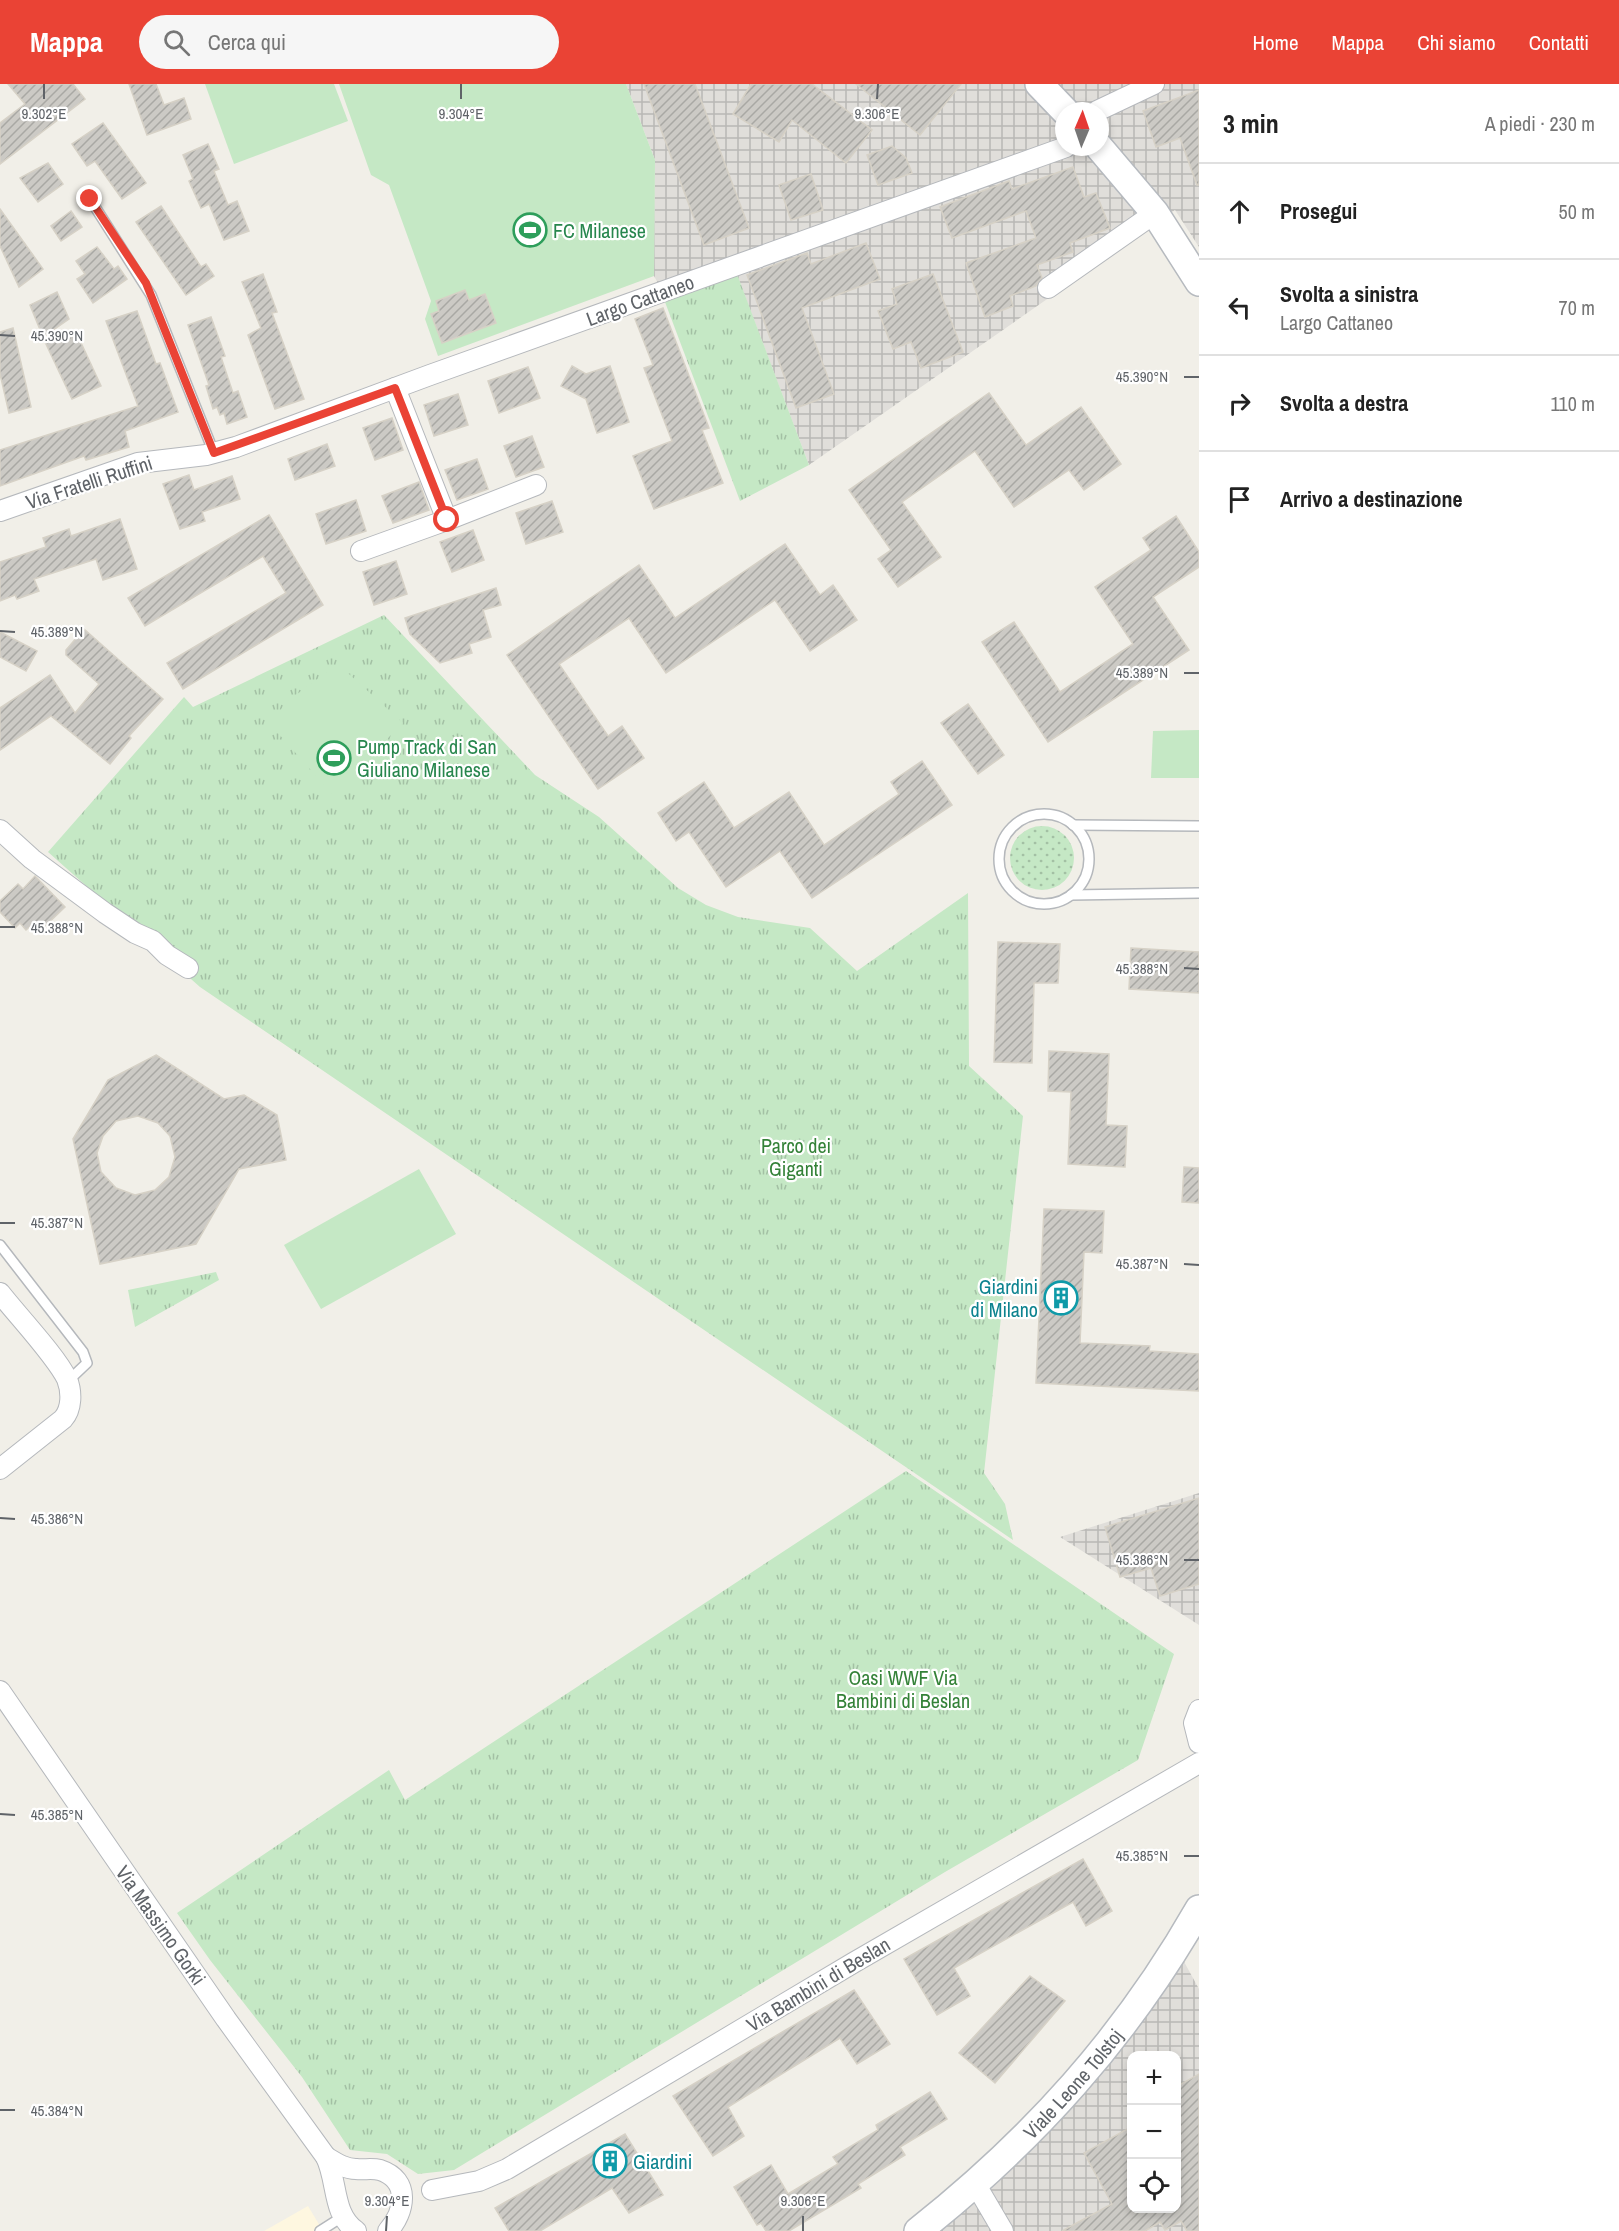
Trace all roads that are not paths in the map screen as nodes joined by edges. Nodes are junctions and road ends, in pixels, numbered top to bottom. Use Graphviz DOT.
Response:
graph roads {
  1 [pos="1039,84"];
  2 [pos="1154,84"];
  3 [pos="1056,102"];
  4 [pos="1109,105"];
  5 [pos="1055,151"];
  6 [pos="1107,156"];
  7 [pos="90,199"];
  8 [pos="1155,213"];
  9 [pos="1199,282"];
  10 [pos="1048,288"];
  11 [pos="395,388"];
  12 [pos="214,453"];
  13 [pos="536,485"];
  14 [pos="0,511"];
  15 [pos="447,520"];
  16 [pos="361,551"];
  17 [pos="1073,825"];
  18 [pos="1199,826"];
  19 [pos="0,830"];
  20 [pos="1199,893"];
  21 [pos="1071,895"];
  22 [pos="188,968"];
  23 [pos="0,1245"];
  24 [pos="0,1293"];
  25 [pos="68,1381"];
  26 [pos="0,1469"];
  27 [pos="0,1691"];
  28 [pos="1199,1710"];
  29 [pos="1199,1743"];
  30 [pos="1199,1763"];
  31 [pos="1199,1909"];
  32 [pos="326,2157"];
  33 [pos="369,2169"];
  34 [pos="392,2177"];
  35 [pos="976,2185"];
  36 [pos="432,2190"];
  37 [pos="350,2222"];
  38 [pos="391,2225"];
  39 [pos="320,2231"];
  40 [pos="918,2231"];
  41 [pos="1003,2231"];
  1 -- 3 [label="street"];
  2 -- 4 [label="street"];
  5 -- 11 [label="street, Largo Cattaneo"];
  6 -- 8 [label="street"];
  7 -- 12 [label="lane"];
  8 -- 9 [label="street"];
  8 -- 10 [label="street"];
  11 -- 12 [label="street, Largo Cattaneo"];
  11 -- 15 [label="street"];
  12 -- 14 [label="street, Via Fratelli Ruffini"];
  13 -- 15 [label="street"];
  15 -- 16 [label="street"];
  17 -- 18 [label="lane"];
  17 -- 21 [label="lane"];
  17 -- 21 [label="lane"];
  19 -- 22 [label="street"];
  20 -- 21 [label="lane"];
  23 -- 25 [label="lane"];
  24 -- 25 [label="street"];
  25 -- 26 [label="street"];
  27 -- 32 [label="street, Via Massimo Gorki"];
  28 -- 29 [label="street"];
  30 -- 36 [label="street, Via Bambini di Beslan"];
  31 -- 35 [label="street, Viale Leone Tolstoj"];
  32 -- 33 [label="street"];
  32 -- 37 [label="street, Via Massimo Gorki"];
  33 -- 34 [label="street"];
  33 -- 37 [label="street"];
  34 -- 36 [label="street, Via Bambini di Beslan"];
  34 -- 38 [label="street"];
  35 -- 40 [label="street, Viale Leone Tolstoj"];
  35 -- 41 [label="street"];
  36 -- 38 [label="street, Via Bambini di Beslan"];
  37 -- 39 [label="lane"];
}
